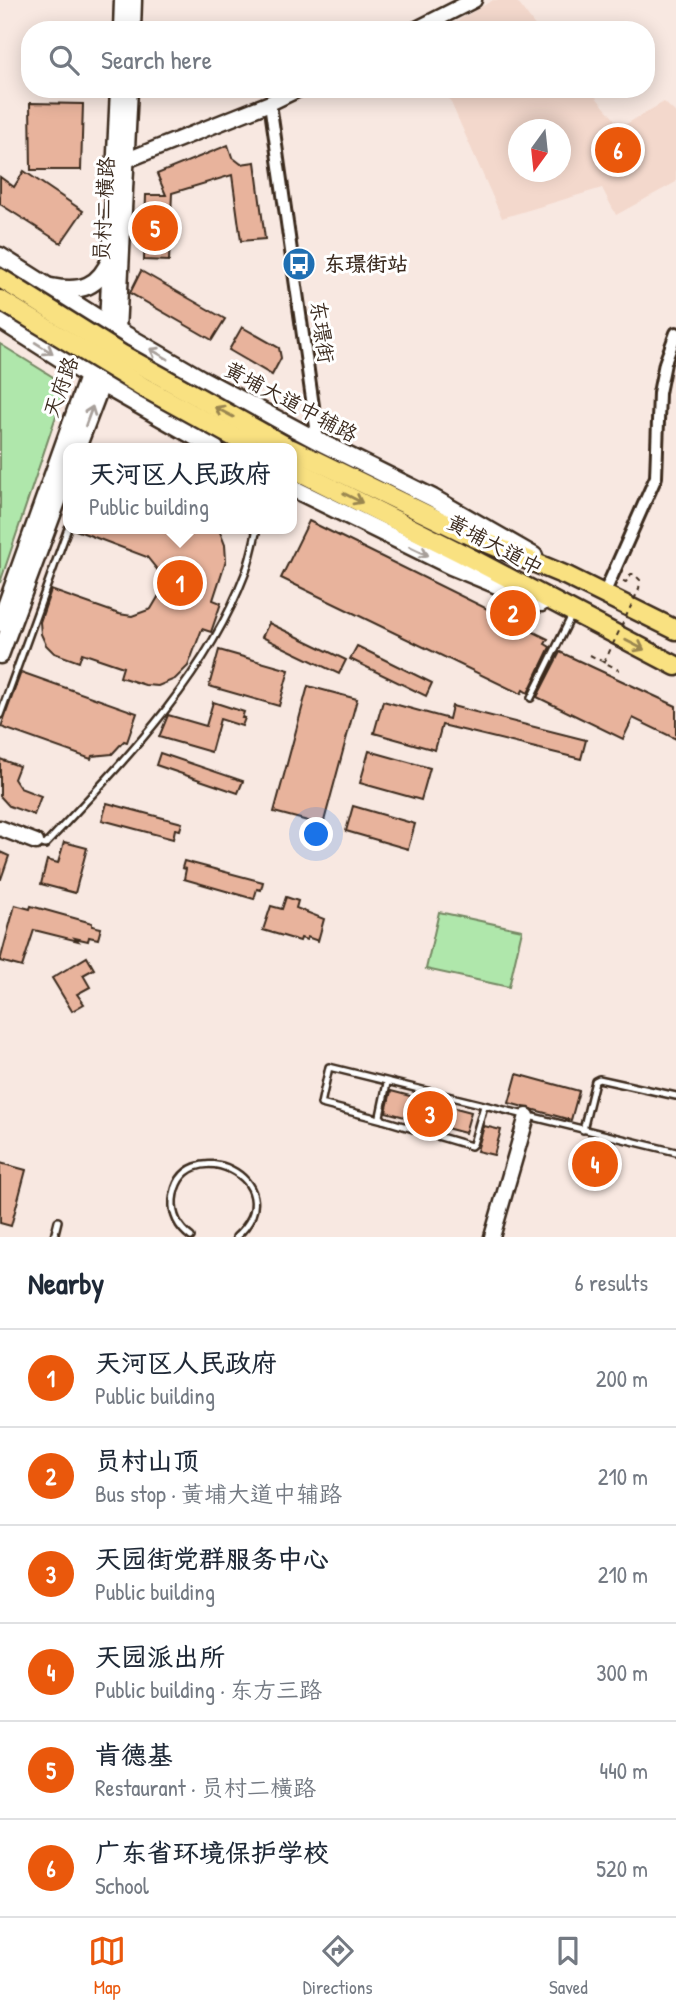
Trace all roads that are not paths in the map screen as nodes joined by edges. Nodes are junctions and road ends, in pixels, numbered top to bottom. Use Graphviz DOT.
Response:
graph roads {
  1 [pos="122,0"];
  2 [pos="134,0"];
  3 [pos="474,0"];
  4 [pos="121,21"];
  5 [pos="133,21"];
  6 [pos="433,21"];
  7 [pos="118,98"];
  8 [pos="130,98"];
  9 [pos="280,98"];
  10 [pos="270,103"];
  11 [pos="127,159"];
  12 [pos="0,256"];
  13 [pos="111,258"];
  14 [pos="20,268"];
  15 [pos="0,278"];
  16 [pos="47,286"];
  17 [pos="0,300"];
  18 [pos="0,314"];
  19 [pos="0,320"];
  20 [pos="113,328"];
  21 [pos="676,332"];
  22 [pos="200,378"];
  23 [pos="94,379"];
  24 [pos="173,425"];
  25 [pos="318,441"];
  26 [pos="69,443"];
  27 [pos="78,443"];
  28 [pos="206,443"];
  29 [pos="245,443"];
  30 [pos="282,443"];
  31 [pos="297,451"];
  32 [pos="63,459"];
  33 [pos="297,471"];
  34 [pos="63,485"];
  35 [pos="297,490"];
  36 [pos="66,534"];
  37 [pos="256,534"];
  38 [pos="566,576"];
  39 [pos="604,594"];
  40 [pos="572,615"];
  41 [pos="0,623"];
  42 [pos="594,624"];
  43 [pos="676,630"];
  44 [pos="0,655"];
  45 [pos="676,666"];
  46 [pos="531,698"];
  47 [pos="0,715"];
  48 [pos="0,828"];
  49 [pos="36,842"];
  50 [pos="390,1082"];
  51 [pos="676,1097"];
  52 [pos="484,1106"];
  53 [pos="527,1116"];
  54 [pos="383,1120"];
  55 [pos="583,1130"];
  56 [pos="676,1152"];
  57 [pos="58,1221"];
  58 [pos="54,1237"];
  59 [pos="191,1237"];
  60 [pos="236,1237"];
  61 [pos="492,1237"];
  1 -- 4 [label="street"];
  2 -- 5 [label="street"];
  3 -- 6 [label="street"];
  7 -- 13 [label="street, 员村二横路"];
  8 -- 11 [label="street, 员村二横路"];
  9 -- 10 [label="street"];
  10 -- 11 [label="street"];
  10 -- 25 [label="street, 东璟街"];
  11 -- 20 [label="street, 员村二横路"];
  12 -- 14 [label="main road, 黄埔大道中辅路"];
  13 -- 16 [label="main road"];
  13 -- 20 [label="street, 员村二横路"];
  14 -- 16 [label="main road, 黄埔大道中辅路"];
  14 -- 18 [label="main road"];
  30 -- 15 [label="main road, 黄埔大道中, one-way, bridge"];
  16 -- 20 [label="main road, 黄埔大道中辅路"];
  17 -- 29 [label="main road, bridge"];
  19 -- 23 [label="main road, one-way"];
  22 -- 20 [label="main road, 黄埔大道中辅路, one-way"];
  20 -- 23 [label="main road, 天府路"];
  21 -- 39 [label="street"];
  22 -- 24 [label="main road"];
  22 -- 25 [label="main road, 黄埔大道中辅路"];
  23 -- 24 [label="main road"];
  23 -- 26 [label="main road, 天府路"];
  27 -- 23 [label="main road, 天府路, one-way"];
  24 -- 28 [label="main road"];
  25 -- 38 [label="main road, 黄埔大道中辅路"];
  31 -- 38 [label="main road, 黄埔大道中"];
  32 -- 41 [label="main road, 天府路"];
  33 -- 42 [label="main road, 黄埔大道中, one-way"];
  34 -- 44 [label="main road"];
  35 -- 40 [label="main road, one-way"];
  36 -- 47 [label="lane"];
  37 -- 49 [label="lane"];
  38 -- 39 [label="main road, 黄埔大道中"];
  39 -- 43 [label="main road, 黄埔大道中"];
  40 -- 42 [label="main road"];
  40 -- 46 [label="lane"];
  42 -- 45 [label="main road, 黄埔大道中, one-way"];
  48 -- 49 [label="street"];
  50 -- 52 [label="lane"];
  50 -- 54 [label="lane"];
  50 -- 54 [label="lane"];
  51 -- 55 [label="lane"];
  52 -- 53 [label="lane"];
  52 -- 54 [label="lane"];
  53 -- 55 [label="lane"];
  53 -- 61 [label="street"];
  55 -- 56 [label="lane"];
  57 -- 58 [label="lane"];
  59 -- 60 [label="lane"];
}
